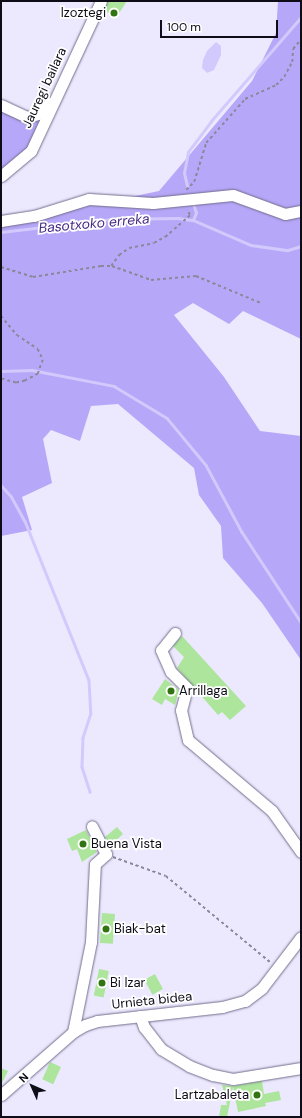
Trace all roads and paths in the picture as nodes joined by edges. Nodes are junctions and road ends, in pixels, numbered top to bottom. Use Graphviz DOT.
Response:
graph roads {
  1 [pos="101,1"];
  2 [pos="301,39"];
  3 [pos="54,100"];
  4 [pos="1,105"];
  5 [pos="1,176"];
  6 [pos="180,192"];
  7 [pos="188,210"];
  8 [pos="301,211"];
  9 [pos="1,221"];
  10 [pos="111,266"];
  11 [pos="1,267"];
  12 [pos="261,303"];
  13 [pos="1,316"];
  14 [pos="1,379"];
  15 [pos="1,423"];
  16 [pos="1,453"];
  17 [pos="175,633"];
  18 [pos="92,826"];
  19 [pos="301,852"];
  20 [pos="106,854"];
  21 [pos="301,937"];
  22 [pos="277,967"];
  23 [pos="140,1016"];
  24 [pos="73,1032"];
  25 [pos="301,1068"];
  26 [pos="1,1095"];
  1 -- 3 [label="street, Jauregi bailara"];
  2 -- 6 [label="path"];
  3 -- 4 [label="street"];
  3 -- 5 [label="street, Jauregi bailara"];
  7 -- 10 [label="path"];
  8 -- 9 [label="street"];
  10 -- 11 [label="path"];
  10 -- 12 [label="path"];
  13 -- 14 [label="path"];
  15 -- 16 [label="path"];
  17 -- 19 [label="street"];
  18 -- 20 [label="street"];
  20 -- 22 [label="path"];
  20 -- 24 [label="street"];
  21 -- 22 [label="street, Urnieta bidea"];
  22 -- 23 [label="street, Urnieta bidea"];
  23 -- 24 [label="street, Urnieta bidea"];
  23 -- 25 [label="street"];
  24 -- 26 [label="street, Urnieta bidea"];
}
